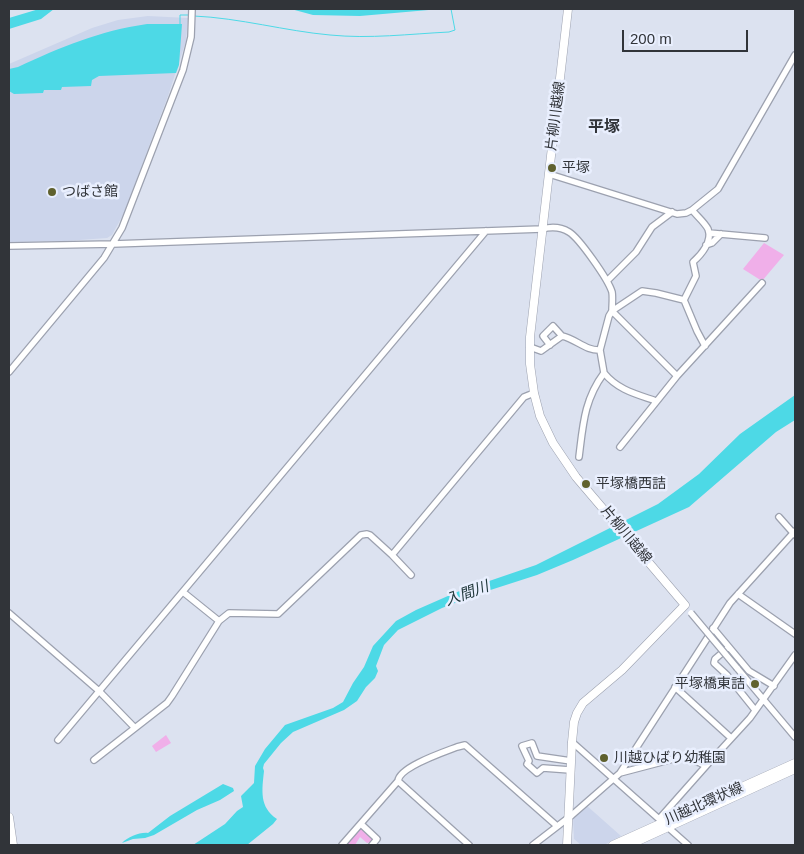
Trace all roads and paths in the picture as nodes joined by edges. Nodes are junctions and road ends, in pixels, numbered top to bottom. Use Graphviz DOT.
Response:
graph roads {
  1 [pos="192,9"];
  2 [pos="568,9"];
  3 [pos="795,55"];
  4 [pos="549,174"];
  5 [pos="692,210"];
  6 [pos="672,212"];
  7 [pos="542,229"];
  8 [pos="486,231"];
  9 [pos="709,233"];
  10 [pos="721,234"];
  11 [pos="765,238"];
  12 [pos="113,244"];
  13 [pos="706,245"];
  14 [pos="9,246"];
  15 [pos="693,262"];
  16 [pos="687,268"];
  17 [pos="607,281"];
  18 [pos="762,283"];
  19 [pos="684,300"];
  20 [pos="612,311"];
  21 [pos="562,336"];
  22 [pos="550,345"];
  23 [pos="705,346"];
  24 [pos="530,347"];
  25 [pos="600,350"];
  26 [pos="9,372"];
  27 [pos="604,373"];
  28 [pos="678,376"];
  29 [pos="534,393"];
  30 [pos="656,401"];
  31 [pos="620,446"];
  32 [pos="579,457"];
  33 [pos="779,517"];
  34 [pos="795,533"];
  35 [pos="392,555"];
  36 [pos="410,575"];
  37 [pos="183,592"];
  38 [pos="738,594"];
  39 [pos="682,602"];
  40 [pos="9,614"];
  41 [pos="219,621"];
  42 [pos="713,628"];
  43 [pos="795,634"];
  44 [pos="729,646"];
  45 [pos="795,656"];
  46 [pos="774,686"];
  47 [pos="675,687"];
  48 [pos="99,691"];
  49 [pos="764,699"];
  50 [pos="756,710"];
  51 [pos="135,728"];
  52 [pos="795,737"];
  53 [pos="731,738"];
  54 [pos="58,740"];
  55 [pos="572,742"];
  56 [pos="94,760"];
  57 [pos="570,761"];
  58 [pos="795,763"];
  59 [pos="706,766"];
  60 [pos="795,769"];
  61 [pos="570,770"];
  62 [pos="620,773"];
  63 [pos="613,780"];
  64 [pos="398,782"];
  65 [pos="9,817"];
  66 [pos="567,818"];
  67 [pos="361,824"];
  68 [pos="557,826"];
  69 [pos="671,830"];
  70 [pos="13,845"];
  71 [pos="342,845"];
  72 [pos="372,845"];
  73 [pos="469,845"];
  74 [pos="533,845"];
  75 [pos="567,845"];
  76 [pos="613,845"];
  77 [pos="629,845"];
  78 [pos="688,845"];
  1 -- 12 [label="street"];
  2 -- 4 [label="main road, 片柳川越線"];
  3 -- 5 [label="street"];
  4 -- 6 [label="street"];
  4 -- 7 [label="main road, 片柳川越線"];
  5 -- 6 [label="street"];
  5 -- 9 [label="street"];
  6 -- 17 [label="street"];
  7 -- 8 [label="street"];
  7 -- 17 [label="street"];
  7 -- 24 [label="main road, 片柳川越線"];
  8 -- 12 [label="street"];
  8 -- 37 [label="street"];
  9 -- 10 [label="street"];
  9 -- 13 [label="street"];
  10 -- 11 [label="street"];
  10 -- 13 [label="street"];
  12 -- 14 [label="street"];
  12 -- 26 [label="street"];
  13 -- 15 [label="street"];
  15 -- 16 [label="street"];
  15 -- 19 [label="street"];
  17 -- 20 [label="street"];
  18 -- 23 [label="street"];
  19 -- 20 [label="street"];
  19 -- 23 [label="street"];
  20 -- 25 [label="street"];
  20 -- 28 [label="street"];
  21 -- 22 [label="street"];
  21 -- 22 [label="street"];
  21 -- 25 [label="street"];
  22 -- 24 [label="street"];
  23 -- 28 [label="street"];
  24 -- 29 [label="main road, 片柳川越線"];
  25 -- 27 [label="street"];
  27 -- 30 [label="street"];
  27 -- 32 [label="street"];
  28 -- 30 [label="street"];
  29 -- 35 [label="street"];
  29 -- 39 [label="main road, 片柳川越線"];
  30 -- 31 [label="street"];
  33 -- 34 [label="street"];
  34 -- 38 [label="street"];
  35 -- 36 [label="street"];
  35 -- 41 [label="street"];
  37 -- 41 [label="street"];
  37 -- 48 [label="street"];
  38 -- 42 [label="street"];
  38 -- 43 [label="street"];
  39 -- 49 [label="street, bridge"];
  39 -- 55 [label="main road"];
  40 -- 48 [label="street"];
  41 -- 51 [label="street"];
  42 -- 44 [label="street"];
  42 -- 47 [label="street"];
  44 -- 46 [label="street"];
  44 -- 50 [label="street"];
  45 -- 46 [label="street"];
  46 -- 49 [label="street"];
  47 -- 53 [label="street"];
  47 -- 62 [label="street"];
  48 -- 51 [label="street"];
  48 -- 54 [label="street"];
  49 -- 50 [label="street"];
  49 -- 52 [label="street"];
  50 -- 53 [label="street"];
  51 -- 56 [label="street"];
  53 -- 59 [label="street"];
  55 -- 57 [label="main road"];
  55 -- 63 [label="street"];
  57 -- 61 [label="main road"];
  57 -- 61 [label="street"];
  58 -- 76 [label="main road, 川越北環状線"];
  59 -- 62 [label="street"];
  59 -- 63 [label="street"];
  60 -- 77 [label="main road, 川越北環状線"];
  61 -- 66 [label="main road"];
  62 -- 63 [label="street"];
  63 -- 66 [label="street"];
  64 -- 67 [label="street"];
  64 -- 68 [label="street"];
  64 -- 73 [label="street"];
  65 -- 70 [label="main road"];
  66 -- 68 [label="street"];
  66 -- 75 [label="main road"];
  67 -- 71 [label="street"];
  67 -- 72 [label="street"];
  68 -- 74 [label="street"];
  69 -- 78 [label="street"];
}
